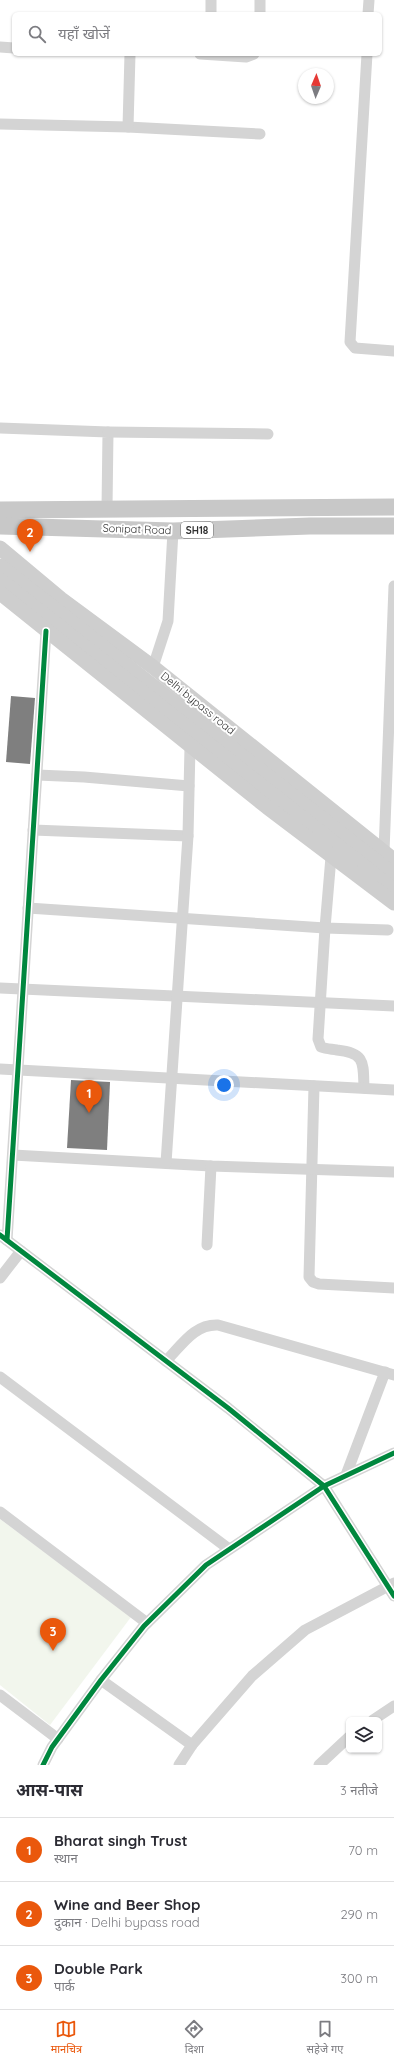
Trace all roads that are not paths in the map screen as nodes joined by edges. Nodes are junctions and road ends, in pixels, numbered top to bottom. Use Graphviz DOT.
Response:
graph roads {
  1 [pos="212,0"];
  2 [pos="260,0"];
  3 [pos="369,0"];
  4 [pos="211,12"];
  5 [pos="260,12"];
  6 [pos="368,12"];
  7 [pos="0,47"];
  8 [pos="12,48"];
  9 [pos="130,56"];
  10 [pos="234,56"];
  11 [pos="249,56"];
  12 [pos="367,56"];
  13 [pos="0,124"];
  14 [pos="128,127"];
  15 [pos="260,134"];
  16 [pos="394,351"];
  17 [pos="0,428"];
  18 [pos="108,432"];
  19 [pos="268,434"];
  20 [pos="394,507"];
  21 [pos="107,508"];
  22 [pos="311,508"];
  23 [pos="0,510"];
  24 [pos="0,526"];
  25 [pos="310,526"];
  26 [pos="394,526"];
  27 [pos="173,531"];
  28 [pos="0,548"];
  29 [pos="0,566"];
  30 [pos="0,580"];
  31 [pos="394,586"];
  32 [pos="0,593"];
  33 [pos="46,631"];
  34 [pos="153,667"];
  35 [pos="215,742"];
  36 [pos="190,747"];
  37 [pos="37,776"];
  38 [pos="189,786"];
  39 [pos="33,830"];
  40 [pos="188,836"];
  41 [pos="389,856"];
  42 [pos="331,857"];
  43 [pos="394,875"];
  44 [pos="394,890"];
  45 [pos="394,903"];
  46 [pos="28,908"];
  47 [pos="181,918"];
  48 [pos="325,928"];
  49 [pos="388,930"];
  50 [pos="0,988"];
  51 [pos="23,989"];
  52 [pos="176,995"];
  53 [pos="320,1003"];
  54 [pos="394,1006"];
  55 [pos="0,1069"];
  56 [pos="18,1069"];
  57 [pos="171,1079"];
  58 [pos="314,1086"];
  59 [pos="364,1088"];
  60 [pos="394,1090"];
  61 [pos="13,1155"];
  62 [pos="166,1163"];
  63 [pos="211,1166"];
  64 [pos="312,1169"];
  65 [pos="394,1172"];
  66 [pos="4,1237"];
  67 [pos="207,1245"];
  68 [pos="21,1251"];
  69 [pos="0,1278"];
  70 [pos="394,1288"];
  71 [pos="166,1361"];
  72 [pos="390,1374"];
  73 [pos="0,1377"];
  74 [pos="394,1453"];
  75 [pos="346,1475"];
  76 [pos="324,1486"];
  77 [pos="0,1512"];
  78 [pos="229,1549"];
  79 [pos="391,1584"];
  80 [pos="394,1596"];
  81 [pos="147,1623"];
  82 [pos="101,1680"];
  83 [pos="0,1695"];
  84 [pos="394,1706"];
  85 [pos="378,1717"];
  86 [pos="58,1739"];
  87 [pos="346,1740"];
  88 [pos="192,1745"];
  89 [pos="43,1765"];
  90 [pos="179,1765"];
  91 [pos="319,1765"];
  1 -- 4 [label="street"];
  2 -- 5 [label="street"];
  3 -- 6 [label="street"];
  7 -- 8 [label="street"];
  9 -- 14 [label="street"];
  10 -- 11 [label="street"];
  12 -- 16 [label="street"];
  13 -- 14 [label="street"];
  14 -- 15 [label="street"];
  17 -- 18 [label="street"];
  18 -- 19 [label="street"];
  18 -- 21 [label="street"];
  20 -- 22 [label="main road, Sonipat Road / SH18"];
  21 -- 22 [label="main road, Sonipat Road / SH18"];
  21 -- 23 [label="main road, Sonipat Road / SH18"];
  22 -- 25 [label="main road"];
  24 -- 27 [label="main road, Sonipat Road / SH18"];
  25 -- 26 [label="main road, Sonipat Road / SH18"];
  25 -- 27 [label="main road, Sonipat Road / SH18"];
  27 -- 34 [label="street"];
  28 -- 34 [label="main road, Delhi bypass road"];
  29 -- 35 [label="main road"];
  30 -- 35 [label="main road"];
  31 -- 41 [label="street"];
  32 -- 33 [label="main road"];
  33 -- 36 [label="main road"];
  33 -- 37 [label="street"];
  34 -- 41 [label="main road, Delhi bypass road"];
  35 -- 43 [label="main road"];
  35 -- 44 [label="main road"];
  36 -- 38 [label="street"];
  36 -- 42 [label="main road"];
  37 -- 38 [label="street"];
  37 -- 39 [label="street"];
  38 -- 40 [label="street"];
  39 -- 40 [label="street"];
  39 -- 46 [label="street"];
  40 -- 47 [label="street"];
  42 -- 45 [label="main road"];
  42 -- 48 [label="street"];
  46 -- 47 [label="street"];
  46 -- 51 [label="street"];
  47 -- 48 [label="street"];
  47 -- 52 [label="street"];
  48 -- 49 [label="street"];
  48 -- 53 [label="street"];
  50 -- 51 [label="street"];
  51 -- 52 [label="street"];
  51 -- 56 [label="street"];
  52 -- 53 [label="street"];
  52 -- 57 [label="street"];
  53 -- 54 [label="street"];
  53 -- 59 [label="street"];
  55 -- 56 [label="street"];
  56 -- 57 [label="street"];
  56 -- 61 [label="street"];
  57 -- 58 [label="street"];
  57 -- 62 [label="street"];
  58 -- 59 [label="street"];
  58 -- 64 [label="street"];
  59 -- 60 [label="street"];
  61 -- 62 [label="street"];
  61 -- 66 [label="street"];
  62 -- 63 [label="street"];
  63 -- 64 [label="street"];
  63 -- 67 [label="street"];
  64 -- 65 [label="street"];
  64 -- 70 [label="street"];
  66 -- 68 [label="street"];
  68 -- 69 [label="street"];
  68 -- 71 [label="street"];
  71 -- 72 [label="street"];
  71 -- 76 [label="street"];
  72 -- 75 [label="street"];
  73 -- 78 [label="street"];
  74 -- 75 [label="street"];
  75 -- 76 [label="street"];
  76 -- 78 [label="street"];
  76 -- 79 [label="street"];
  77 -- 81 [label="street"];
  78 -- 81 [label="street"];
  79 -- 80 [label="street"];
  79 -- 88 [label="street"];
  81 -- 82 [label="street"];
  82 -- 86 [label="street"];
  82 -- 88 [label="street"];
  83 -- 86 [label="street"];
  84 -- 85 [label="street"];
  86 -- 89 [label="street"];
  87 -- 91 [label="street"];
  88 -- 90 [label="street"];
}
